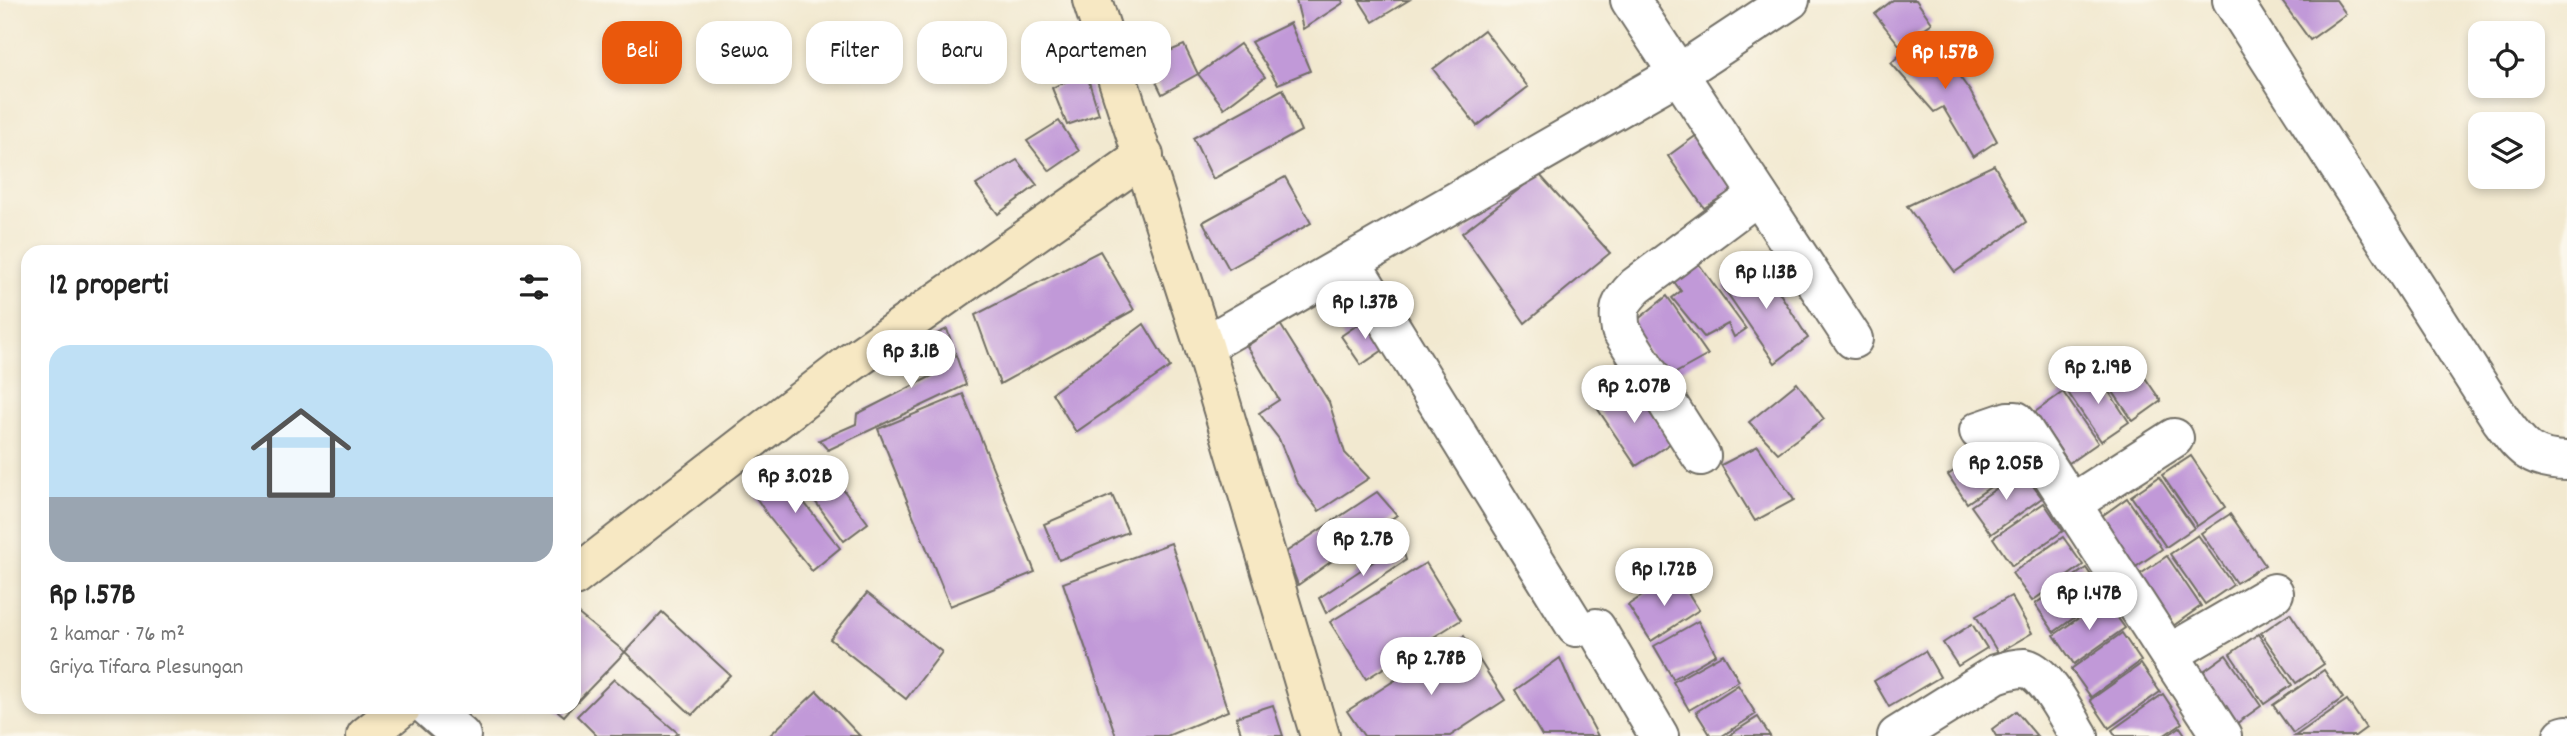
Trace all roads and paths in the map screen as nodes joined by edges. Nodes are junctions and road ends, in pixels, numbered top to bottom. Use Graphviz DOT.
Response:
graph roads {
  1 [pos="1092,0"];
  2 [pos="1630,0"];
  3 [pos="1790,0"];
  4 [pos="2232,0"];
  5 [pos="1678,74"];
  6 [pos="1144,156"];
  7 [pos="1758,195"];
  8 [pos="1351,262"];
  9 [pos="1853,339"];
  10 [pos="1203,346"];
  11 [pos="1979,431"];
  12 [pos="2174,438"];
  13 [pos="1702,456"];
  14 [pos="2567,461"];
  15 [pos="2071,503"];
  16 [pos="581,572"];
  17 [pos="2274,593"];
  18 [pos="2169,653"];
  19 [pos="393,714"];
  20 [pos="436,714"];
  21 [pos="366,736"];
  22 [pos="461,736"];
  23 [pos="1320,736"];
  24 [pos="1659,736"];
  25 [pos="1897,736"];
  26 [pos="2079,736"];
  27 [pos="2222,736"];
  1 -- 6 [label="main road"];
  2 -- 5 [label="street"];
  3 -- 5 [label="street"];
  4 -- 14 [label="street"];
  5 -- 7 [label="street"];
  5 -- 8 [label="street"];
  6 -- 10 [label="main road"];
  6 -- 16 [label="main road"];
  7 -- 9 [label="street"];
  7 -- 13 [label="street"];
  8 -- 10 [label="street"];
  8 -- 24 [label="street"];
  10 -- 23 [label="main road"];
  11 -- 15 [label="street"];
  12 -- 15 [label="street"];
  15 -- 18 [label="street"];
  17 -- 18 [label="street"];
  18 -- 27 [label="street"];
  19 -- 21 [label="main road"];
  20 -- 22 [label="street"];
  25 -- 26 [label="street"];
}
